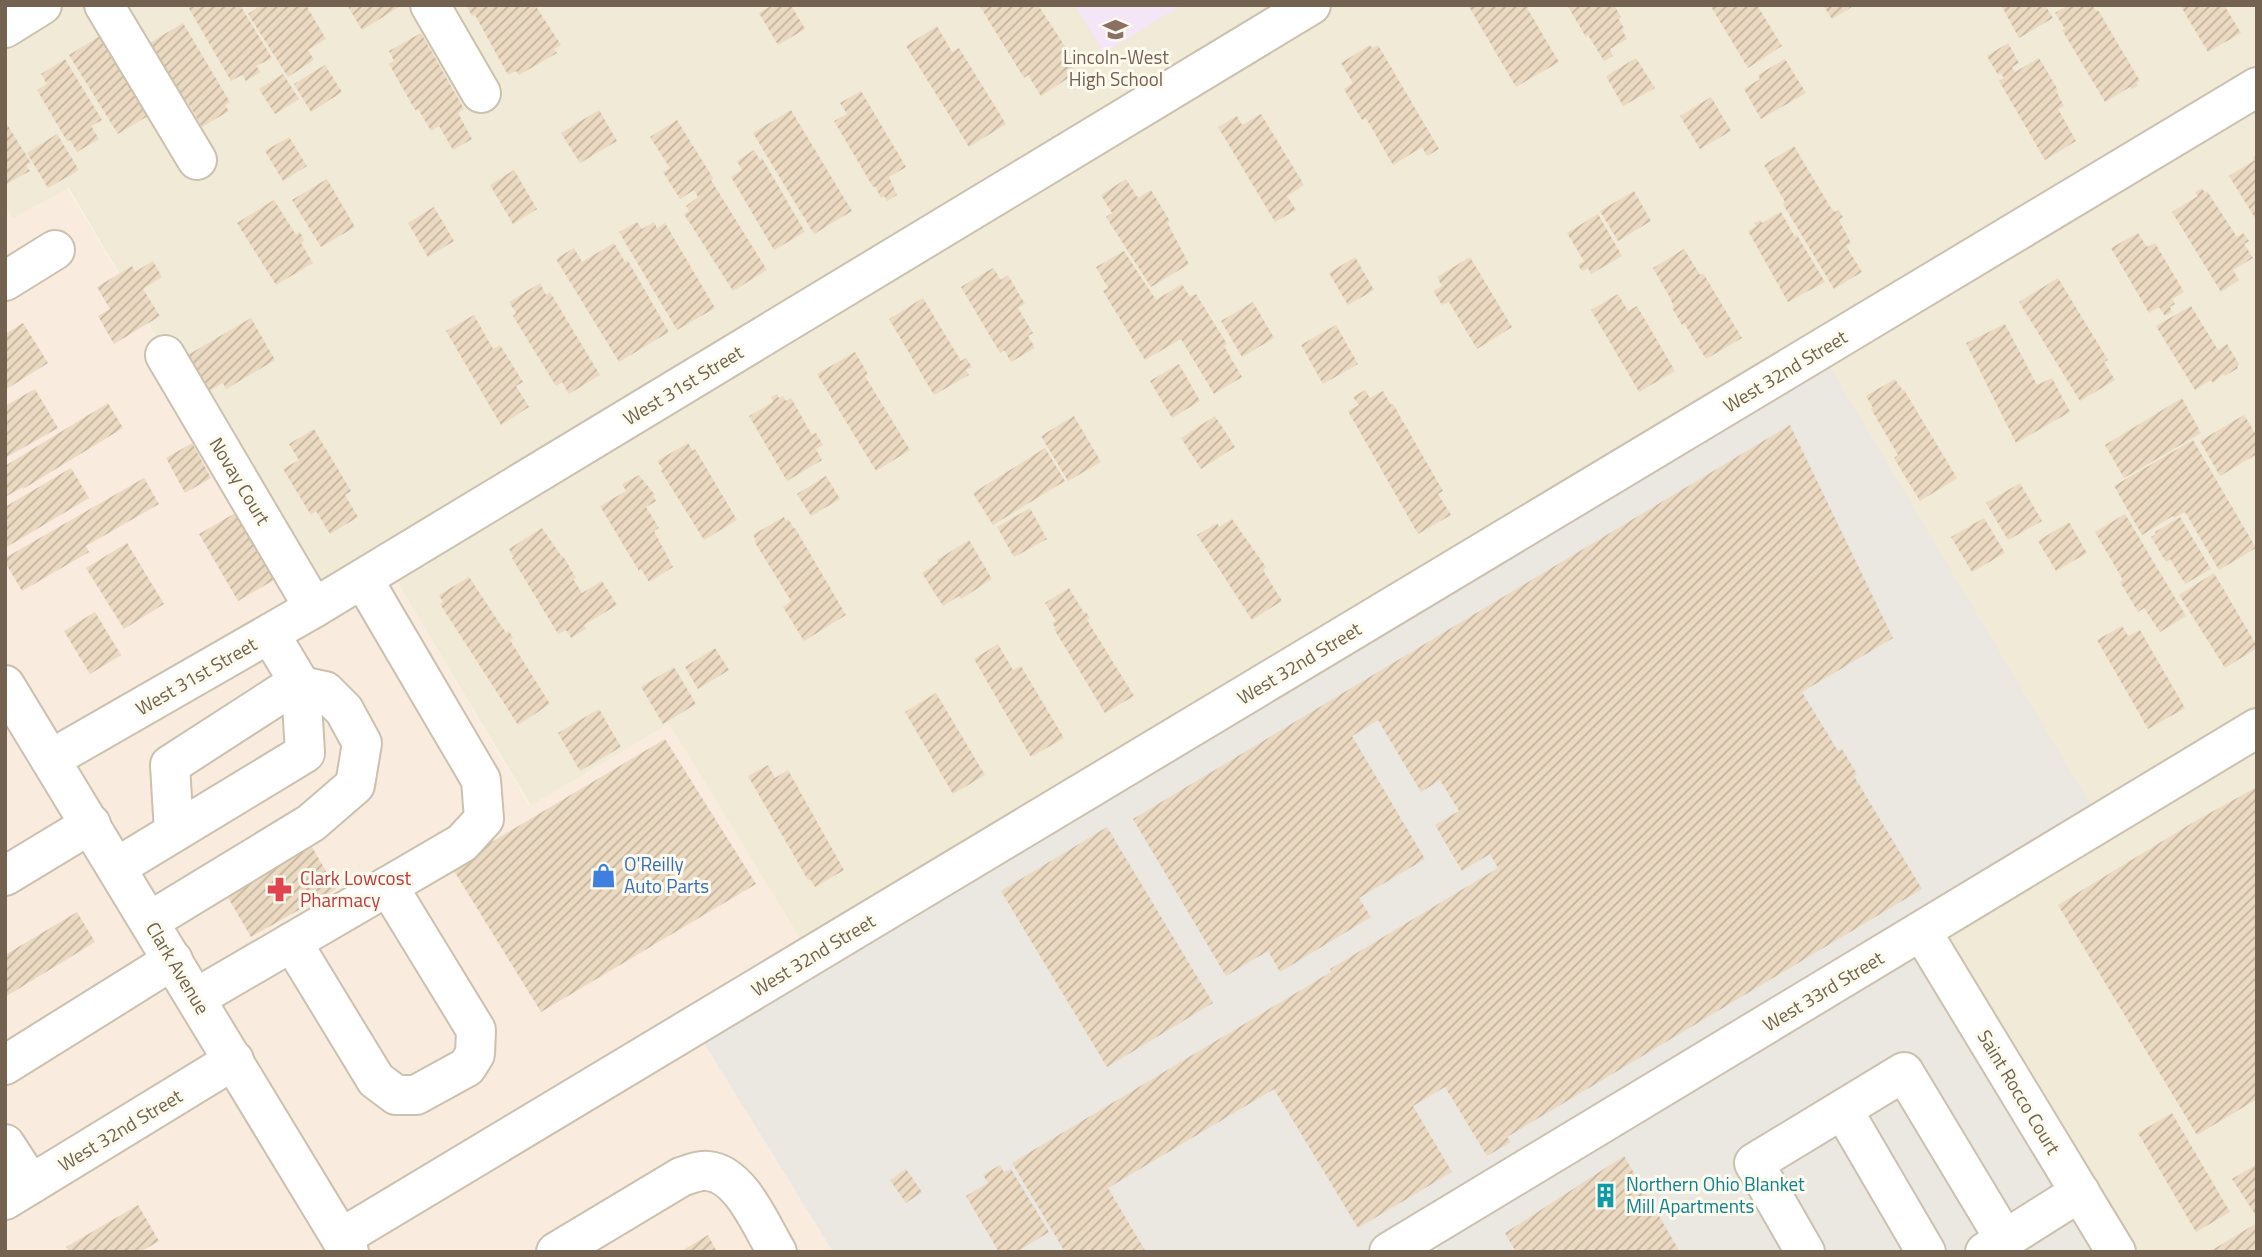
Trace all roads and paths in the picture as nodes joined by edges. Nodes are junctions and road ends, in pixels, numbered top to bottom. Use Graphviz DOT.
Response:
graph roads {
  1 [pos="42,5"];
  2 [pos="104,5"];
  3 [pos="430,5"];
  4 [pos="1302,8"];
  5 [pos="5,27"];
  6 [pos="2257,87"];
  7 [pos="481,93"];
  8 [pos="197,160"];
  9 [pos="55,250"];
  10 [pos="5,281"];
  11 [pos="165,355"];
  12 [pos="363,579"];
  13 [pos="314,608"];
  14 [pos="270,634"];
  15 [pos="5,685"];
  16 [pos="301,687"];
  17 [pos="2257,728"];
  18 [pos="51,759"];
  19 [pos="91,824"];
  20 [pos="174,832"];
  21 [pos="117,867"];
  22 [pos="5,876"];
  23 [pos="388,887"];
  24 [pos="150,921"];
  25 [pos="1922,932"];
  26 [pos="292,942"];
  27 [pos="173,960"];
  28 [pos="196,998"];
  29 [pos="234,1060"];
  30 [pos="5,1065"];
  31 [pos="1843,1110"];
  32 [pos="5,1143"];
  33 [pos="18,1192"];
  34 [pos="2080,1192"];
  35 [pos="1433,1240"];
  36 [pos="345,1245"];
  37 [pos="1995,1246"];
  38 [pos="556,1252"];
  39 [pos="776,1252"];
  40 [pos="1389,1252"];
  41 [pos="1805,1252"];
  42 [pos="1926,1252"];
  43 [pos="2116,1252"];
  1 -- 5 [label="street"];
  2 -- 8 [label="street"];
  3 -- 7 [label="street"];
  4 -- 12 [label="street, West 31st Street"];
  6 -- 36 [label="street, West 32nd Street"];
  9 -- 10 [label="street"];
  11 -- 13 [label="street, Novay Court"];
  12 -- 13 [label="street, West 31st Street"];
  12 -- 23 [label="street"];
  13 -- 14 [label="street, West 31st Street"];
  14 -- 16 [label="street"];
  14 -- 18 [label="street, West 31st Street"];
  15 -- 18 [label="street, Clark Avenue"];
  16 -- 20 [label="street"];
  16 -- 20 [label="street"];
  16 -- 24 [label="street"];
  17 -- 25 [label="street, West 33rd Street"];
  18 -- 19 [label="street, Clark Avenue"];
  19 -- 21 [label="street, Clark Avenue"];
  19 -- 22 [label="street"];
  20 -- 21 [label="street"];
  21 -- 24 [label="street, Clark Avenue"];
  23 -- 26 [label="street"];
  23 -- 26 [label="street"];
  24 -- 27 [label="street, Clark Avenue"];
  25 -- 34 [label="street, Saint Rocco Court"];
  25 -- 35 [label="street, West 33rd Street"];
  26 -- 28 [label="street"];
  27 -- 28 [label="street, Clark Avenue"];
  27 -- 30 [label="street"];
  28 -- 29 [label="street, Clark Avenue"];
  29 -- 33 [label="street, West 32nd Street"];
  29 -- 36 [label="street, Clark Avenue"];
  31 -- 37 [label="street"];
  31 -- 41 [label="street"];
  31 -- 42 [label="street"];
  32 -- 33 [label="street"];
  34 -- 37 [label="street"];
  34 -- 43 [label="street, Saint Rocco Court"];
  35 -- 40 [label="street, West 33rd Street"];
  38 -- 39 [label="street"];
}
